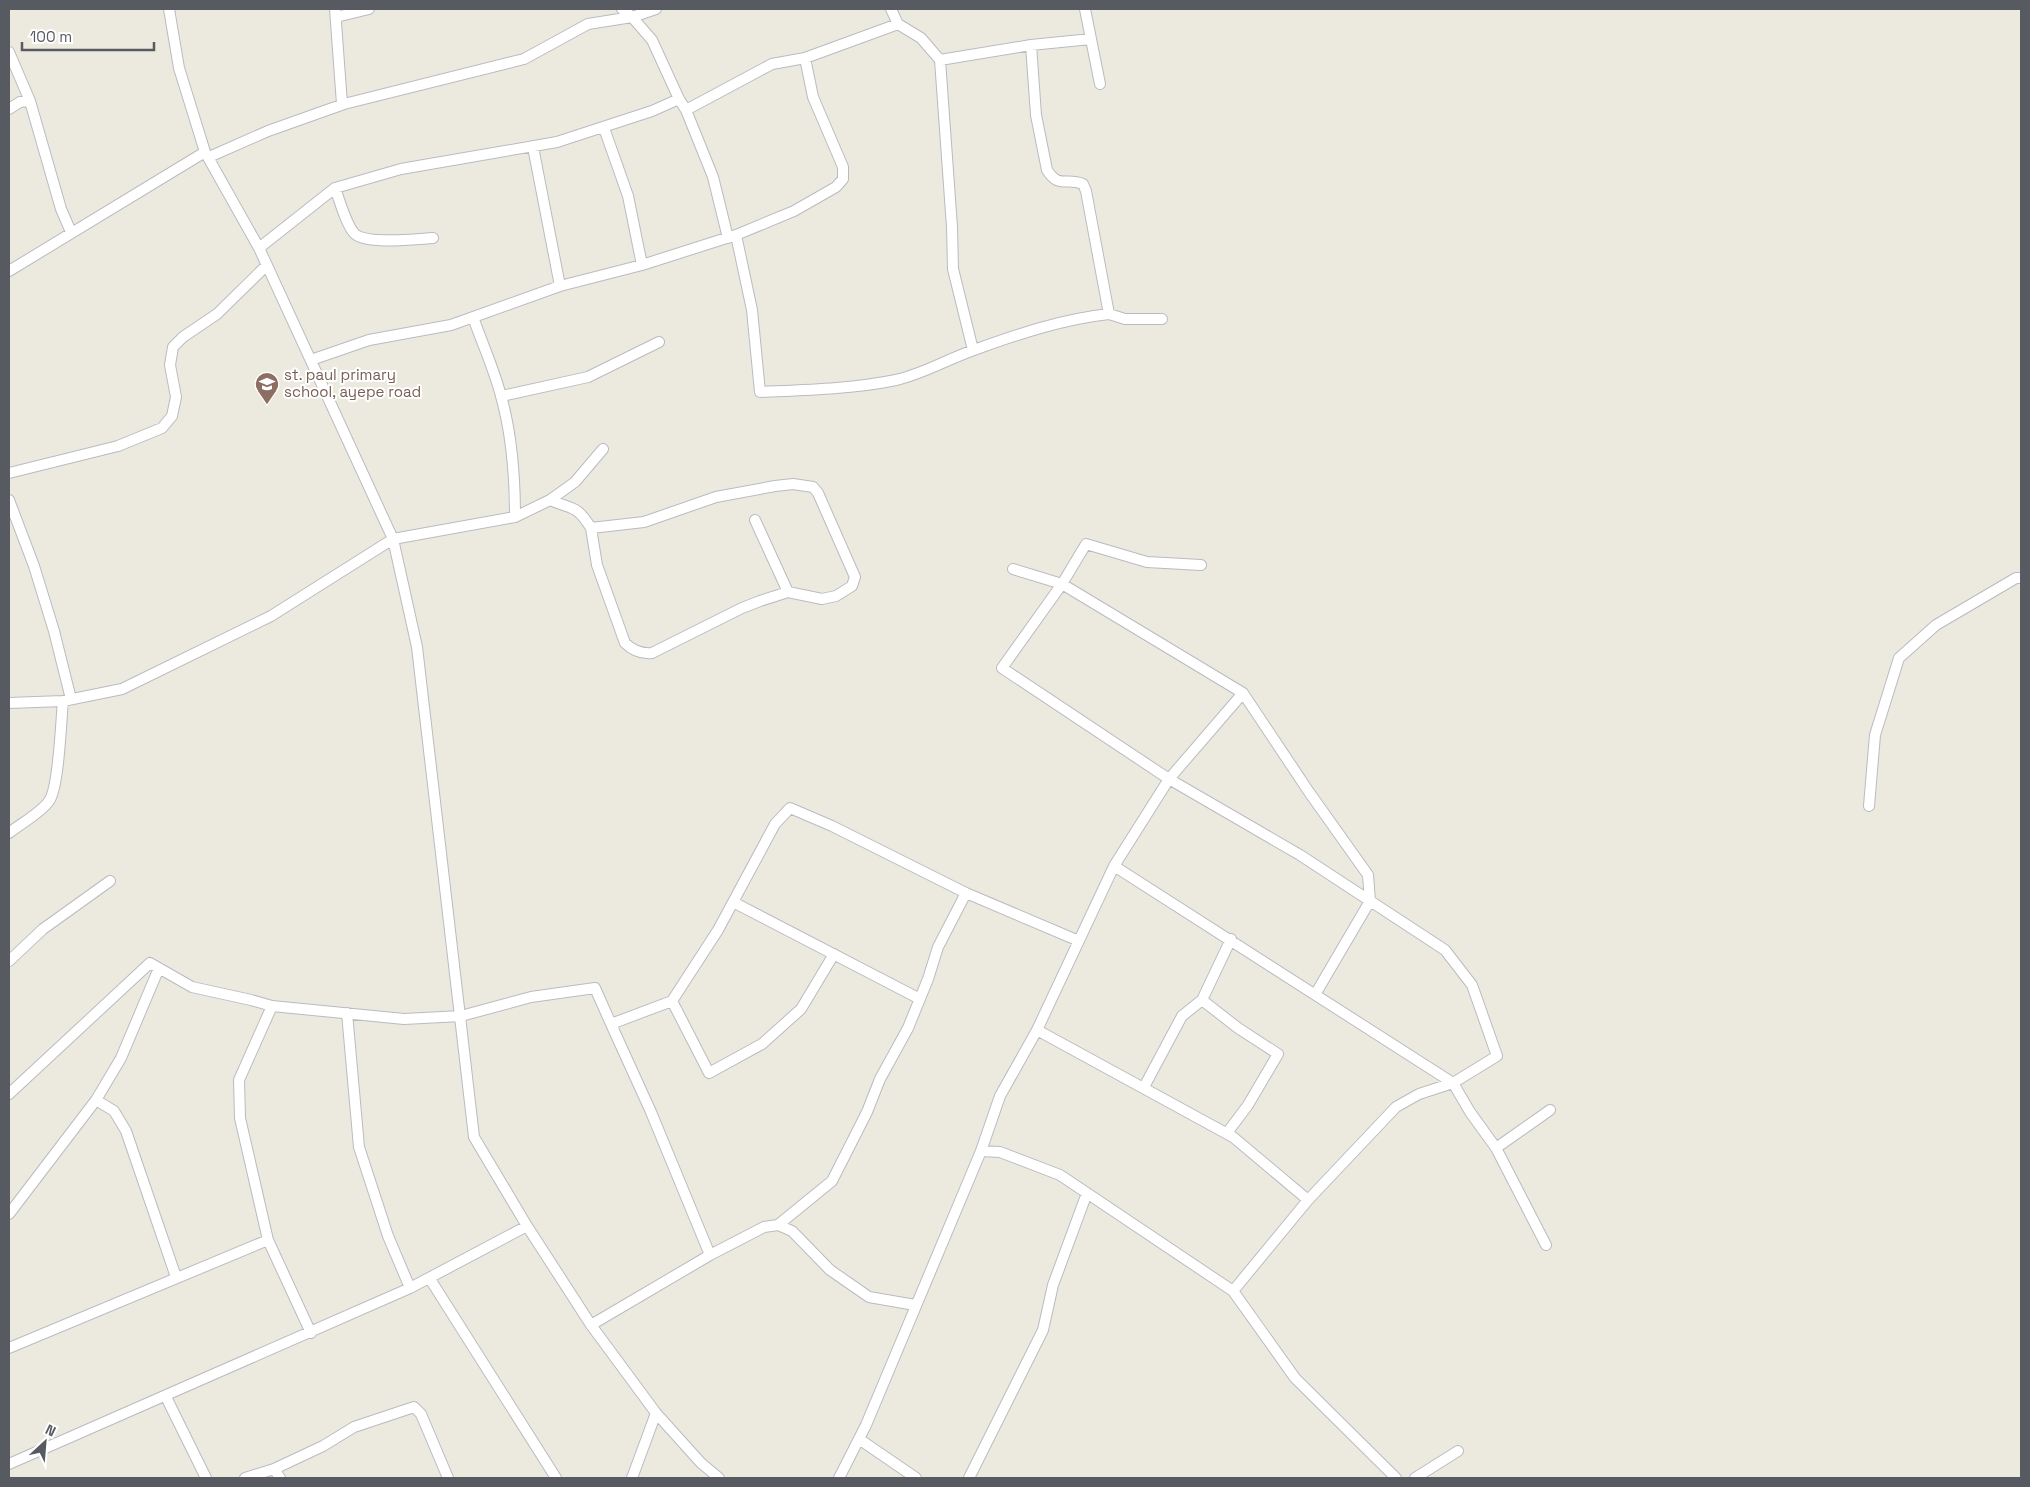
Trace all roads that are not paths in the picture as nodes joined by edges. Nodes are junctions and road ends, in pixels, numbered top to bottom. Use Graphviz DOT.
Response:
graph roads {
  1 [pos="169,9"];
  2 [pos="369,9"];
  3 [pos="622,9"];
  4 [pos="656,9"];
  5 [pos="890,9"];
  6 [pos="1085,9"];
  7 [pos="335,13"];
  8 [pos="632,16"];
  9 [pos="898,24"];
  10 [pos="1091,39"];
  11 [pos="1031,45"];
  12 [pos="9,52"];
  13 [pos="805,58"];
  14 [pos="940,60"];
  15 [pos="1100,84"];
  16 [pos="679,99"];
  17 [pos="30,101"];
  18 [pos="342,104"];
  19 [pos="9,109"];
  20 [pos="686,110"];
  21 [pos="604,128"];
  22 [pos="533,147"];
  23 [pos="207,155"];
  24 [pos="335,188"];
  25 [pos="70,232"];
  26 [pos="732,237"];
  27 [pos="433,238"];
  28 [pos="259,248"];
  29 [pos="267,265"];
  30 [pos="642,265"];
  31 [pos="9,271"];
  32 [pos="560,286"];
  33 [pos="1109,314"];
  34 [pos="473,317"];
  35 [pos="1162,319"];
  36 [pos="659,342"];
  37 [pos="973,350"];
  38 [pos="311,360"];
  39 [pos="502,396"];
  40 [pos="603,449"];
  41 [pos="9,473"];
  42 [pos="9,500"];
  43 [pos="550,500"];
  44 [pos="515,517"];
  45 [pos="755,520"];
  46 [pos="591,528"];
  47 [pos="392,539"];
  48 [pos="1201,565"];
  49 [pos="1013,569"];
  50 [pos="2021,578"];
  51 [pos="1062,584"];
  52 [pos="788,592"];
  53 [pos="1243,693"];
  54 [pos="67,700"];
  55 [pos="9,703"];
  56 [pos="1169,779"];
  57 [pos="1868,806"];
  58 [pos="9,833"];
  59 [pos="1114,866"];
  60 [pos="110,880"];
  61 [pos="966,893"];
  62 [pos="1370,901"];
  63 [pos="732,902"];
  64 [pos="1231,940"];
  65 [pos="1079,941"];
  66 [pos="834,954"];
  67 [pos="9,961"];
  68 [pos="159,968"];
  69 [pos="1316,993"];
  70 [pos="920,999"];
  71 [pos="1202,1000"];
  72 [pos="672,1001"];
  73 [pos="272,1006"];
  74 [pos="347,1014"];
  75 [pos="460,1016"];
  76 [pos="611,1024"];
  77 [pos="1037,1030"];
  78 [pos="1453,1083"];
  79 [pos="1144,1087"];
  80 [pos="9,1094"];
  81 [pos="96,1100"];
  82 [pos="1550,1110"];
  83 [pos="1227,1133"];
  84 [pos="1496,1148"];
  85 [pos="981,1151"];
  86 [pos="1087,1193"];
  87 [pos="1308,1200"];
  88 [pos="9,1214"];
  89 [pos="778,1225"];
  90 [pos="527,1226"];
  91 [pos="268,1240"];
  92 [pos="1546,1245"];
  93 [pos="710,1255"];
  94 [pos="176,1276"];
  95 [pos="430,1279"];
  96 [pos="410,1288"];
  97 [pos="1232,1291"];
  98 [pos="915,1306"];
  99 [pos="592,1324"];
  100 [pos="311,1333"];
  101 [pos="9,1348"];
  102 [pos="166,1397"];
  103 [pos="656,1413"];
  104 [pos="859,1439"];
  105 [pos="1458,1450"];
  106 [pos="9,1464"];
  107 [pos="274,1469"];
  108 [pos="206,1478"];
  109 [pos="245,1478"];
  110 [pos="280,1478"];
  111 [pos="448,1478"];
  112 [pos="556,1478"];
  113 [pos="632,1478"];
  114 [pos="719,1478"];
  115 [pos="839,1478"];
  116 [pos="916,1478"];
  117 [pos="968,1478"];
  118 [pos="1396,1478"];
  119 [pos="1414,1478"];
  1 -- 23 [label="street"];
  2 -- 7 [label="street"];
  3 -- 8 [label="street"];
  4 -- 8 [label="street"];
  5 -- 9 [label="street"];
  6 -- 10 [label="street"];
  7 -- 18 [label="street"];
  8 -- 16 [label="street"];
  8 -- 18 [label="street"];
  9 -- 13 [label="street"];
  9 -- 14 [label="street"];
  10 -- 11 [label="street"];
  10 -- 15 [label="street"];
  11 -- 14 [label="street"];
  11 -- 33 [label="street"];
  12 -- 17 [label="street"];
  13 -- 20 [label="street"];
  13 -- 26 [label="street"];
  14 -- 37 [label="street"];
  16 -- 20 [label="street"];
  16 -- 21 [label="street"];
  17 -- 19 [label="street"];
  17 -- 25 [label="street"];
  18 -- 23 [label="street"];
  20 -- 26 [label="street"];
  21 -- 22 [label="street"];
  21 -- 30 [label="street"];
  22 -- 24 [label="street"];
  22 -- 32 [label="street"];
  23 -- 25 [label="street"];
  23 -- 28 [label="street"];
  24 -- 27 [label="street"];
  24 -- 28 [label="street"];
  25 -- 31 [label="street"];
  26 -- 30 [label="street"];
  26 -- 37 [label="street"];
  28 -- 29 [label="street"];
  29 -- 38 [label="street"];
  29 -- 41 [label="street"];
  30 -- 32 [label="street"];
  32 -- 34 [label="street"];
  33 -- 35 [label="street"];
  33 -- 37 [label="street"];
  34 -- 38 [label="street"];
  34 -- 39 [label="street"];
  36 -- 39 [label="street"];
  38 -- 47 [label="street"];
  39 -- 44 [label="street"];
  40 -- 43 [label="street"];
  42 -- 54 [label="street"];
  43 -- 44 [label="street"];
  43 -- 46 [label="street"];
  44 -- 47 [label="street"];
  45 -- 52 [label="street"];
  46 -- 52 [label="street"];
  46 -- 52 [label="street"];
  47 -- 54 [label="street"];
  47 -- 75 [label="street"];
  48 -- 51 [label="street"];
  49 -- 51 [label="street"];
  50 -- 57 [label="street"];
  51 -- 53 [label="street"];
  51 -- 56 [label="street"];
  53 -- 56 [label="street"];
  53 -- 62 [label="street"];
  54 -- 55 [label="street"];
  54 -- 58 [label="street"];
  56 -- 59 [label="street"];
  56 -- 62 [label="street"];
  59 -- 64 [label="street"];
  59 -- 65 [label="street"];
  60 -- 67 [label="street"];
  61 -- 63 [label="street"];
  61 -- 65 [label="street"];
  61 -- 70 [label="street"];
  62 -- 69 [label="street"];
  62 -- 78 [label="street"];
  63 -- 66 [label="street"];
  63 -- 72 [label="street"];
  64 -- 69 [label="street"];
  64 -- 71 [label="street"];
  65 -- 77 [label="street"];
  66 -- 70 [label="street"];
  66 -- 72 [label="street"];
  68 -- 73 [label="street"];
  68 -- 80 [label="street"];
  68 -- 81 [label="street"];
  69 -- 78 [label="street"];
  70 -- 89 [label="street"];
  71 -- 79 [label="street"];
  71 -- 83 [label="street"];
  72 -- 76 [label="street"];
  73 -- 74 [label="street"];
  73 -- 91 [label="street"];
  74 -- 75 [label="street"];
  74 -- 96 [label="street"];
  75 -- 76 [label="street"];
  75 -- 90 [label="street"];
  76 -- 93 [label="street"];
  77 -- 79 [label="street"];
  77 -- 85 [label="street"];
  78 -- 84 [label="street"];
  78 -- 87 [label="street"];
  79 -- 83 [label="street"];
  81 -- 88 [label="street"];
  81 -- 94 [label="street"];
  82 -- 84 [label="street"];
  83 -- 87 [label="street"];
  84 -- 92 [label="street"];
  85 -- 86 [label="street"];
  85 -- 98 [label="street"];
  86 -- 97 [label="street"];
  86 -- 117 [label="street"];
  87 -- 97 [label="street"];
  89 -- 93 [label="street"];
  89 -- 98 [label="street"];
  90 -- 95 [label="street"];
  90 -- 99 [label="street"];
  91 -- 94 [label="street"];
  91 -- 100 [label="street"];
  93 -- 99 [label="street"];
  94 -- 101 [label="street"];
  95 -- 96 [label="street"];
  95 -- 112 [label="street"];
  96 -- 100 [label="street"];
  97 -- 118 [label="street"];
  98 -- 104 [label="street"];
  99 -- 103 [label="street"];
  100 -- 102 [label="street"];
  102 -- 106 [label="street"];
  102 -- 108 [label="street"];
  103 -- 113 [label="street"];
  103 -- 114 [label="street"];
  104 -- 115 [label="street"];
  104 -- 116 [label="street"];
  105 -- 119 [label="street"];
  107 -- 109 [label="street"];
  107 -- 110 [label="street"];
  107 -- 111 [label="street"];
}
